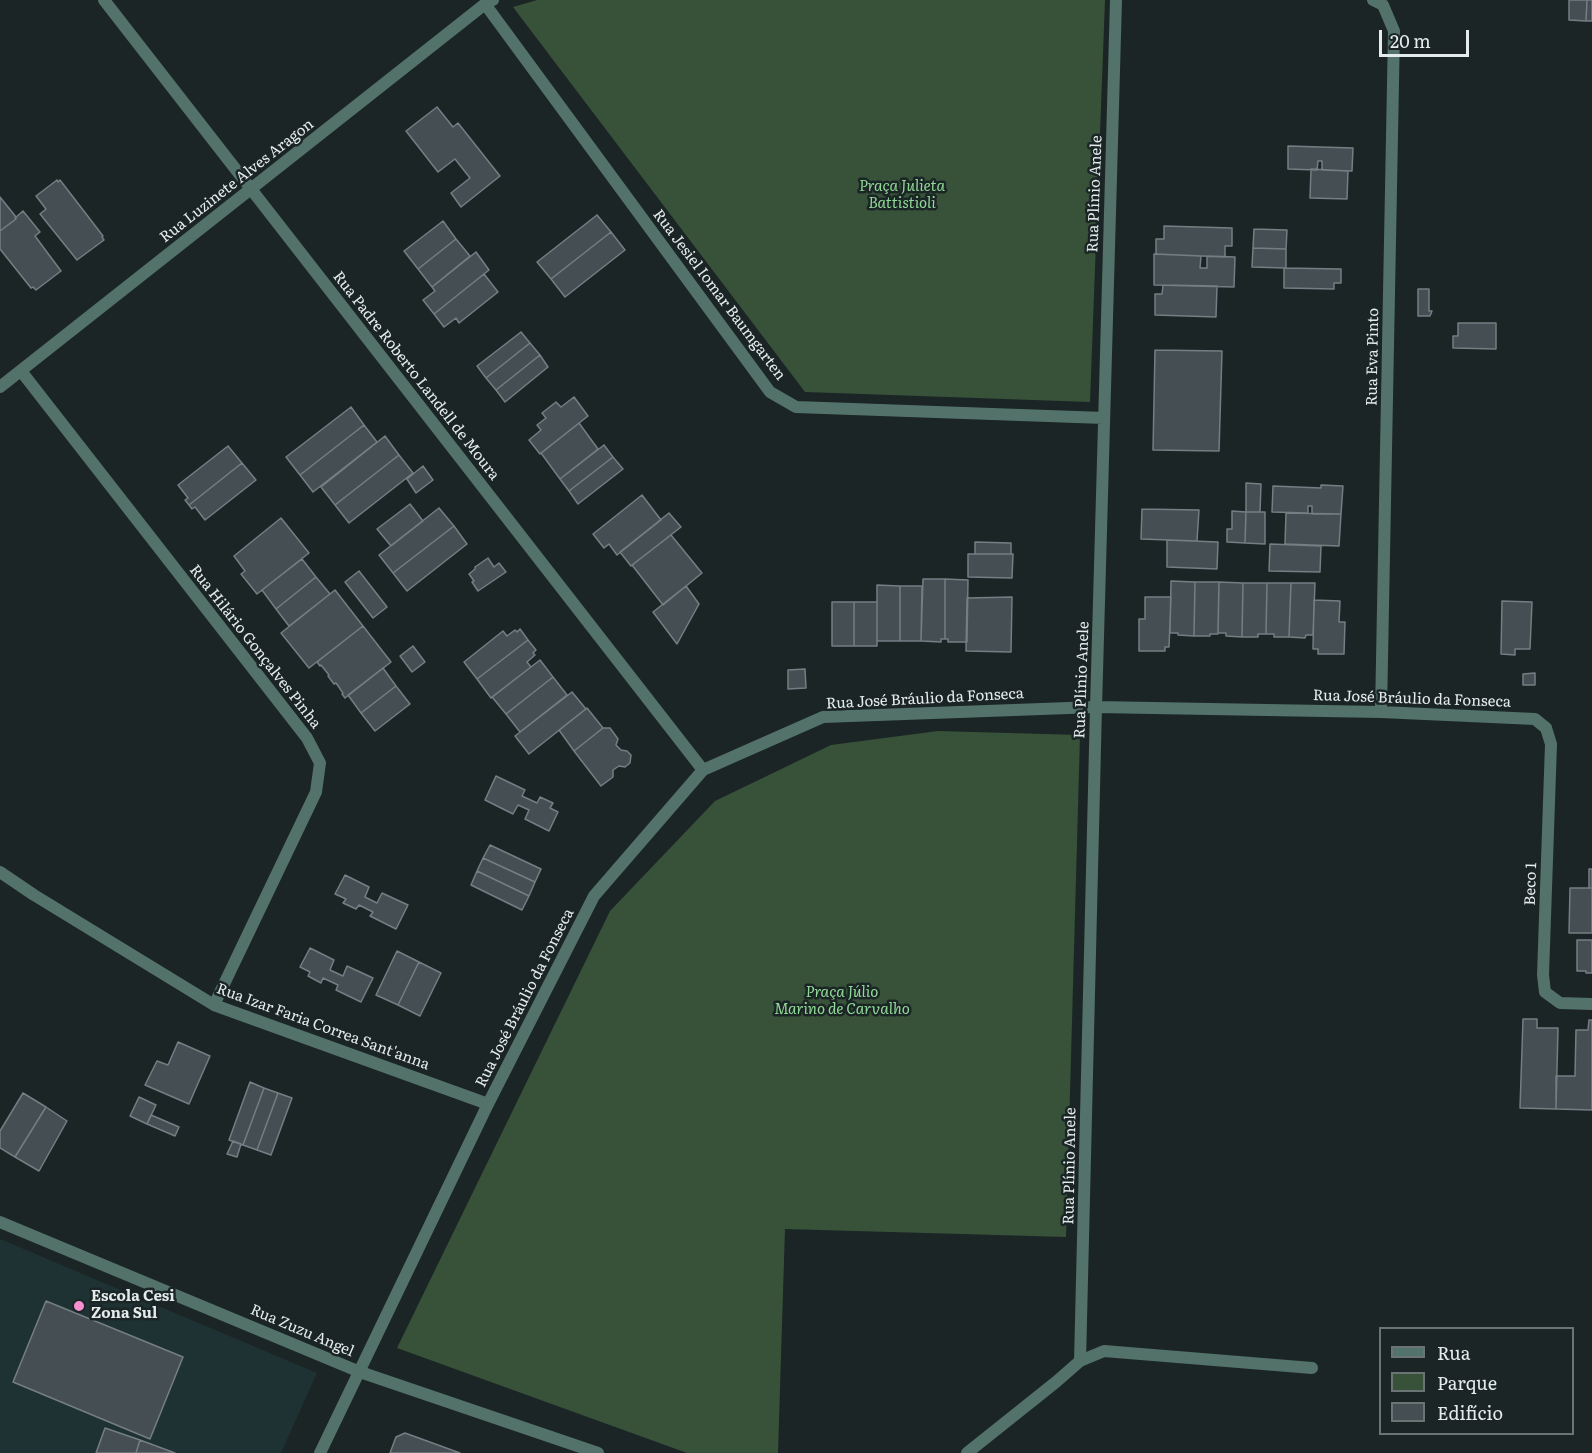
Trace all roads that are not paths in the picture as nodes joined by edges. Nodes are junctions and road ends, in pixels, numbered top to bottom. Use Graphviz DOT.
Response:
graph roads {
  1 [pos="104,0"];
  2 [pos="1116,0"];
  3 [pos="489,2"];
  4 [pos="1378,2"];
  5 [pos="251,189"];
  6 [pos="21,371"];
  7 [pos="0,387"];
  8 [pos="1104,418"];
  9 [pos="1096,707"];
  10 [pos="1381,712"];
  11 [pos="1546,728"];
  12 [pos="703,770"];
  13 [pos="0,872"];
  14 [pos="1592,1004"];
  15 [pos="214,1005"];
  16 [pos="488,1104"];
  17 [pos="0,1222"];
  18 [pos="1080,1361"];
  19 [pos="1312,1368"];
  20 [pos="360,1372"];
  21 [pos="320,1453"];
  22 [pos="598,1453"];
  23 [pos="967,1453"];
  1 -- 5 [label="street, Rua Padre Roberto Landell de Moura"];
  2 -- 8 [label="street, Rua Plínio Anele"];
  3 -- 5 [label="street, Rua Luzinete Alves Aragon"];
  3 -- 8 [label="street, Rua Jesiel Iomar Baumgarten"];
  4 -- 10 [label="street, Rua Eva Pinto"];
  5 -- 6 [label="street, Rua Luzinete Alves Aragon"];
  5 -- 12 [label="street, Rua Padre Roberto Landell de Moura"];
  6 -- 7 [label="street, Rua Luzinete Alves Aragon"];
  6 -- 15 [label="street, Rua Hilário Gonçalves Pinha"];
  8 -- 9 [label="street, Rua Plínio Anele"];
  9 -- 10 [label="street, Rua José Bráulio da Fonseca"];
  9 -- 12 [label="street, Rua José Bráulio da Fonseca"];
  9 -- 18 [label="street, Rua Plínio Anele"];
  10 -- 11 [label="street, Rua José Bráulio da Fonseca"];
  11 -- 14 [label="street, Beco 1"];
  12 -- 16 [label="street, Rua José Bráulio da Fonseca"];
  13 -- 15 [label="street, Rua Izar Faria Correa Sant'anna"];
  15 -- 16 [label="street, Rua Izar Faria Correa Sant'anna"];
  16 -- 20 [label="street, Rua José Bráulio da Fonseca"];
  17 -- 20 [label="street, Rua Zuzu Angel"];
  18 -- 19 [label="street"];
  18 -- 23 [label="street"];
  20 -- 21 [label="street, Rua José Bráulio da Fonseca"];
  20 -- 22 [label="street, Rua Zuzu Angel"];
}
